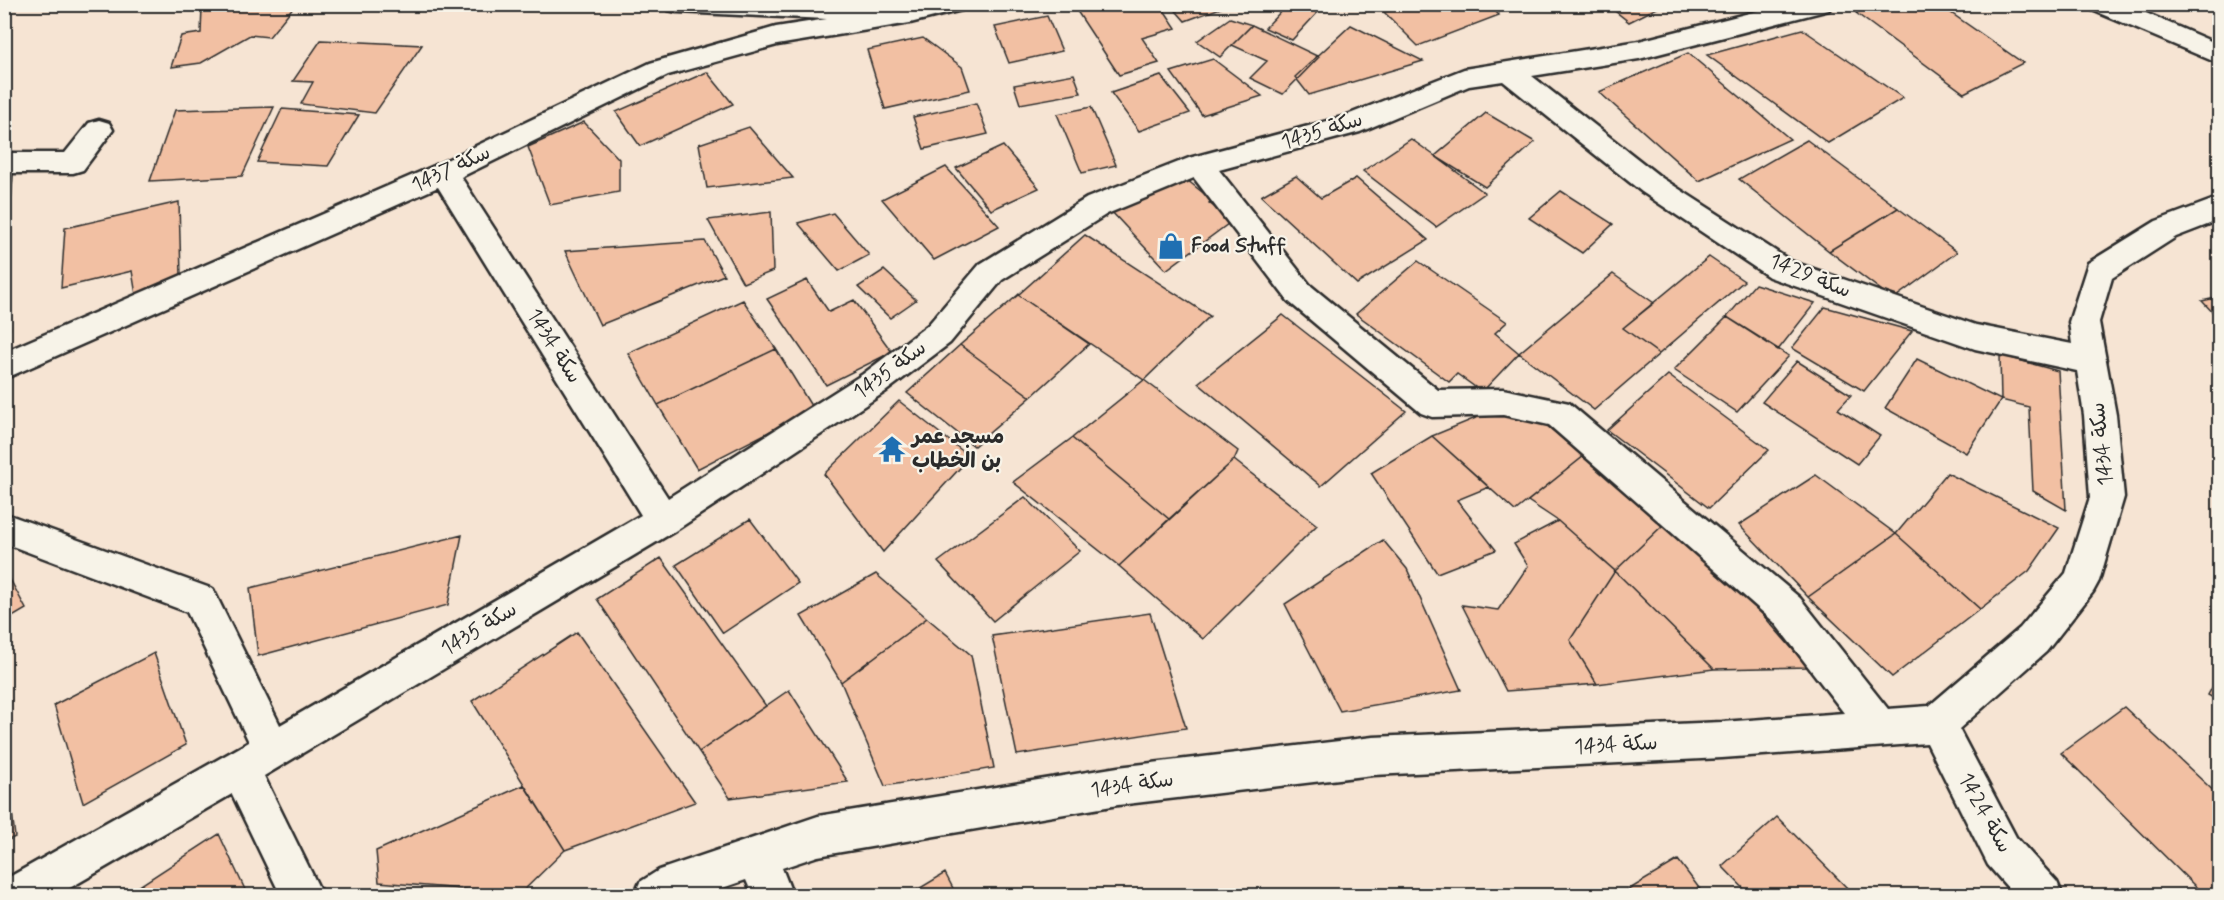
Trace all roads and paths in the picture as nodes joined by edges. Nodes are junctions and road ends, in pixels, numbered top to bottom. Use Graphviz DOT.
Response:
graph roads {
  1 [pos="677,4"];
  2 [pos="953,4"];
  3 [pos="1820,4"];
  4 [pos="2101,4"];
  5 [pos="910,15"];
  6 [pos="2220,56"];
  7 [pos="1508,71"];
  8 [pos="99,130"];
  9 [pos="4,163"];
  10 [pos="1198,165"];
  11 [pos="444,173"];
  12 [pos="2220,208"];
  13 [pos="2091,361"];
  14 [pos="4,366"];
  15 [pos="663,520"];
  16 [pos="4,528"];
  17 [pos="1937,724"];
  18 [pos="1879,728"];
  19 [pos="273,750"];
  20 [pos="240,769"];
  21 [pos="757,856"];
  22 [pos="16,896"];
  23 [pos="303,896"];
  24 [pos="654,896"];
  25 [pos="773,896"];
  26 [pos="2043,896"];
  1 -- 5 [label="street"];
  2 -- 5 [label="street"];
  3 -- 7 [label="street, سكة 1435"];
  4 -- 6 [label="street"];
  5 -- 11 [label="street, سكة 1437"];
  7 -- 10 [label="street, سكة 1435"];
  7 -- 13 [label="street, سكة 1429"];
  8 -- 9 [label="street"];
  10 -- 15 [label="street, سكة 1435"];
  10 -- 18 [label="street"];
  11 -- 14 [label="street, سكة 1437"];
  11 -- 15 [label="street, سكة 1434"];
  12 -- 13 [label="street, سكة 1434"];
  13 -- 17 [label="street, سكة 1434"];
  15 -- 19 [label="street, سكة 1435"];
  16 -- 19 [label="street"];
  17 -- 18 [label="street, سكة 1434"];
  17 -- 26 [label="street, سكة 1424"];
  18 -- 21 [label="street, سكة 1434"];
  19 -- 20 [label="street, سكة 1435"];
  20 -- 22 [label="street, سكة 1435"];
  20 -- 23 [label="street"];
  21 -- 24 [label="street, سكة 1434"];
  21 -- 25 [label="street"];
}
